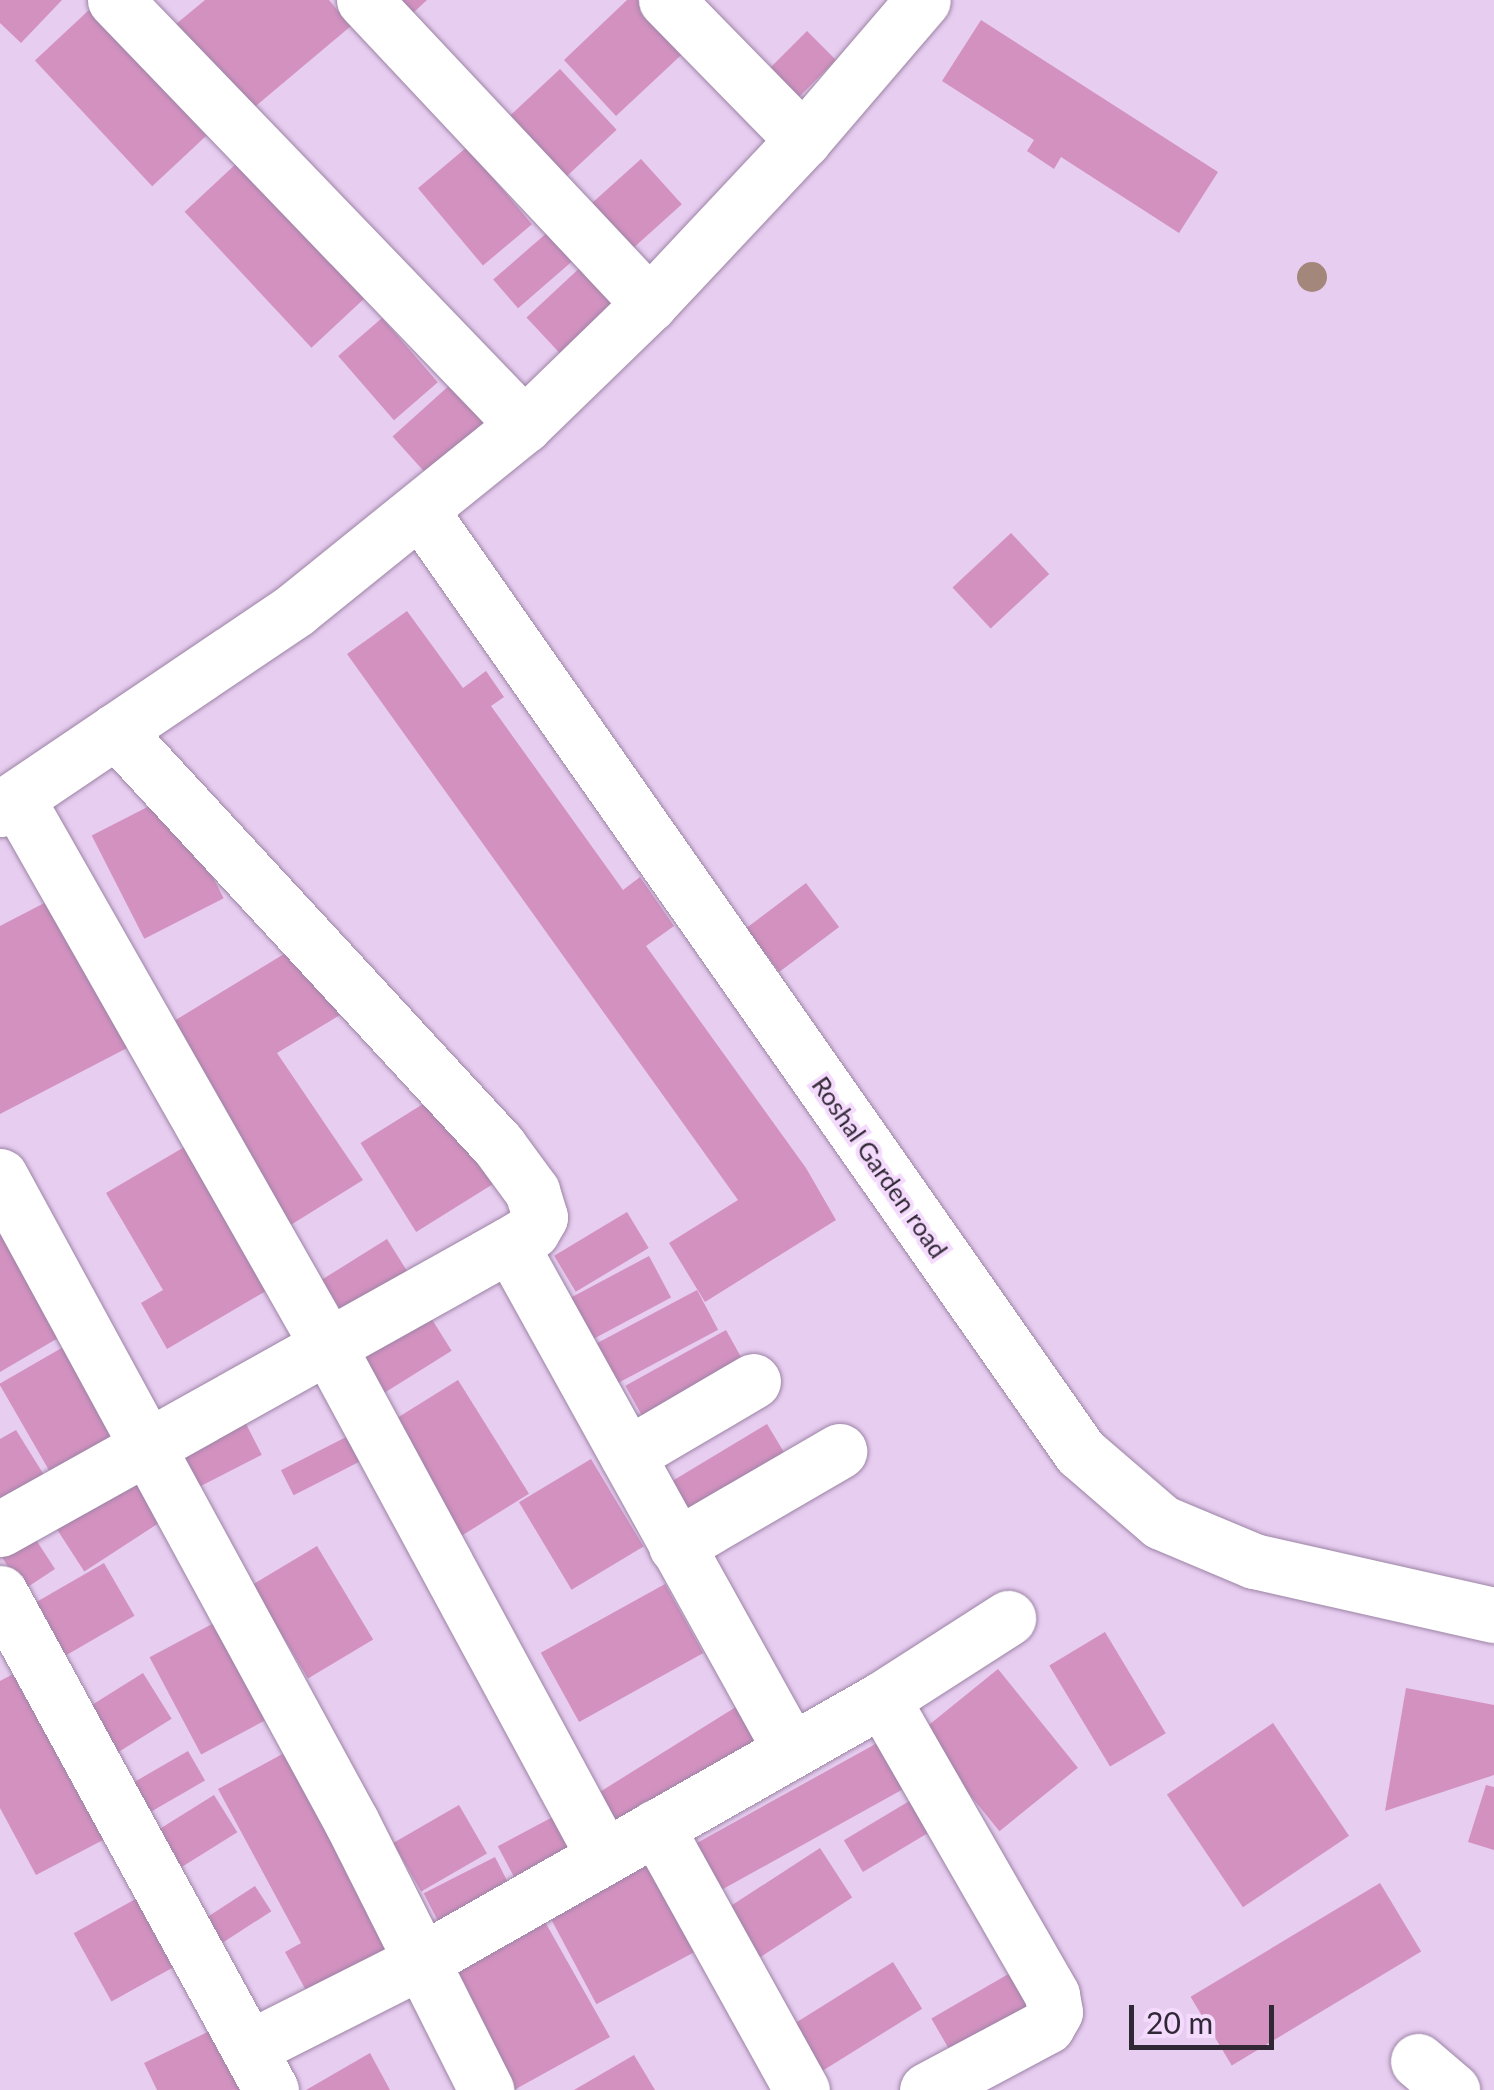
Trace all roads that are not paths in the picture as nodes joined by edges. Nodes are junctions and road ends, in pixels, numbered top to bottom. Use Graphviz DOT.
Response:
graph roads {
  1 [pos="115,0"];
  2 [pos="364,0"];
  3 [pos="666,0"];
  4 [pos="923,0"];
  5 [pos="803,140"];
  6 [pos="649,304"];
  7 [pos="524,424"];
  8 [pos="420,510"];
  9 [pos="116,731"];
  10 [pos="9,804"];
  11 [pos="0,1176"];
  12 [pos="510,1244"];
  13 [pos="328,1346"];
  14 [pos="753,1382"];
  15 [pos="145,1446"];
  16 [pos="839,1451"];
  17 [pos="627,1455"];
  18 [pos="0,1529"];
  19 [pos="676,1546"];
  20 [pos="0,1593"];
  21 [pos="1494,1614"];
  22 [pos="1008,1618"];
  23 [pos="882,1699"];
  24 [pos="790,1749"];
  25 [pos="656,1827"];
  26 [pos="603,1855"];
  27 [pos="423,1960"];
  28 [pos="260,2069"];
  29 [pos="486,2090"];
  30 [pos="802,2090"];
  31 [pos="927,2090"];
  1 -- 7 [label="street"];
  2 -- 6 [label="street"];
  3 -- 5 [label="street"];
  4 -- 5 [label="street"];
  5 -- 6 [label="street"];
  6 -- 7 [label="street"];
  7 -- 8 [label="street"];
  8 -- 9 [label="street"];
  8 -- 21 [label="street, Roshal Garden road"];
  9 -- 10 [label="street"];
  9 -- 12 [label="street"];
  10 -- 13 [label="street"];
  11 -- 15 [label="street"];
  12 -- 13 [label="street"];
  12 -- 17 [label="street"];
  13 -- 15 [label="street"];
  13 -- 26 [label="street"];
  14 -- 17 [label="street"];
  15 -- 18 [label="street"];
  15 -- 27 [label="street"];
  16 -- 19 [label="street"];
  17 -- 19 [label="street"];
  19 -- 24 [label="street"];
  20 -- 28 [label="street"];
  22 -- 23 [label="street"];
  23 -- 24 [label="street"];
  23 -- 31 [label="street"];
  24 -- 25 [label="street"];
  25 -- 26 [label="street"];
  25 -- 30 [label="street"];
  26 -- 27 [label="street"];
  27 -- 28 [label="street"];
  27 -- 29 [label="street"];
}
